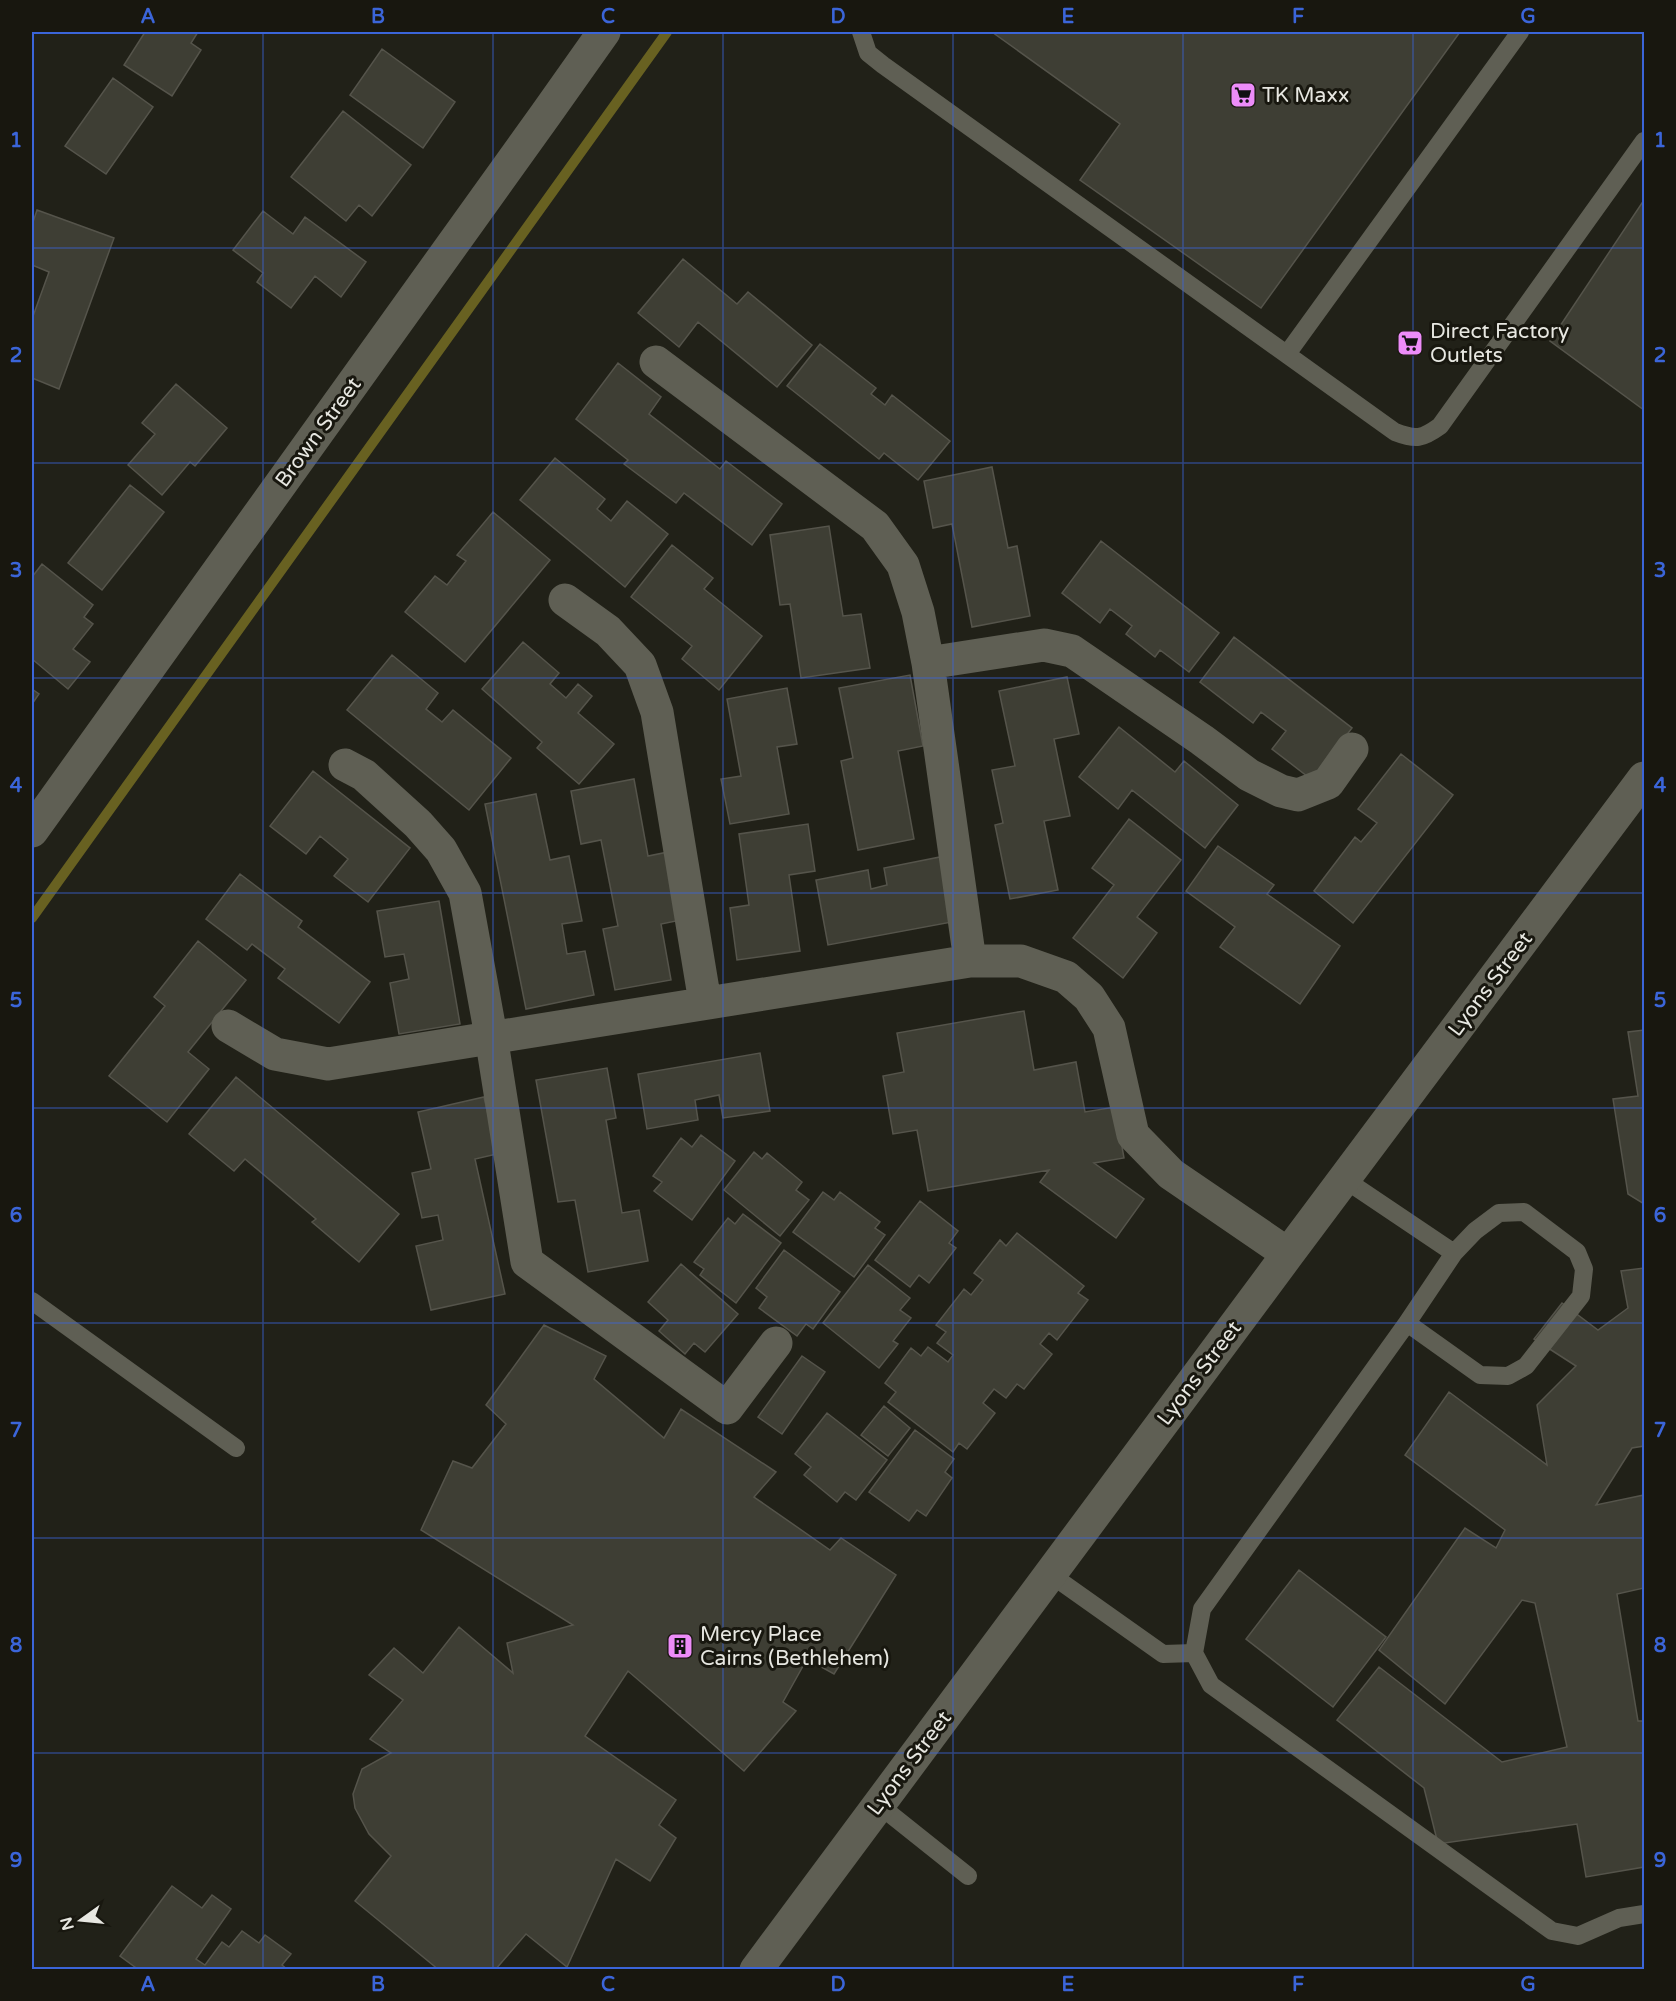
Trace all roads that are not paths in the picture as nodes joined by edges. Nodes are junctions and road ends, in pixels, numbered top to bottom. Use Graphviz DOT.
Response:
graph roads {
  1 [pos="604,32"];
  2 [pos="861,32"];
  3 [pos="1520,32"];
  4 [pos="1644,141"];
  5 [pos="1287,354"];
  6 [pos="656,362"];
  7 [pos="565,600"];
  8 [pos="928,663"];
  9 [pos="1352,749"];
  10 [pos="345,765"];
  11 [pos="1644,778"];
  12 [pos="32,831"];
  13 [pos="969,961"];
  14 [pos="705,1002"];
  15 [pos="228,1026"];
  16 [pos="491,1036"];
  17 [pos="1344,1179"];
  18 [pos="1454,1253"];
  19 [pos="1288,1254"];
  20 [pos="32,1301"];
  21 [pos="1407,1323"];
  22 [pos="776,1343"];
  23 [pos="236,1448"];
  24 [pos="1050,1574"];
  25 [pos="1194,1653"];
  26 [pos="879,1804"];
  27 [pos="968,1876"];
  28 [pos="1644,1914"];
  29 [pos="756,1970"];
  1 -- 12 [label="street, Brown Street"];
  2 -- 5 [label="lane"];
  3 -- 5 [label="lane"];
  4 -- 5 [label="lane"];
  6 -- 8 [label="street"];
  7 -- 14 [label="street"];
  8 -- 9 [label="street"];
  8 -- 13 [label="street"];
  10 -- 16 [label="street"];
  11 -- 17 [label="street, Lyons Street"];
  13 -- 14 [label="street"];
  13 -- 19 [label="street"];
  14 -- 16 [label="street"];
  15 -- 16 [label="street"];
  16 -- 22 [label="street"];
  17 -- 18 [label="lane"];
  17 -- 19 [label="street, Lyons Street"];
  18 -- 21 [label="lane"];
  18 -- 21 [label="lane"];
  19 -- 24 [label="street, Lyons Street"];
  20 -- 23 [label="lane"];
  21 -- 25 [label="lane"];
  24 -- 25 [label="lane"];
  24 -- 26 [label="street, Lyons Street"];
  25 -- 28 [label="lane"];
  26 -- 27 [label="lane"];
  26 -- 29 [label="street, Lyons Street"];
}
